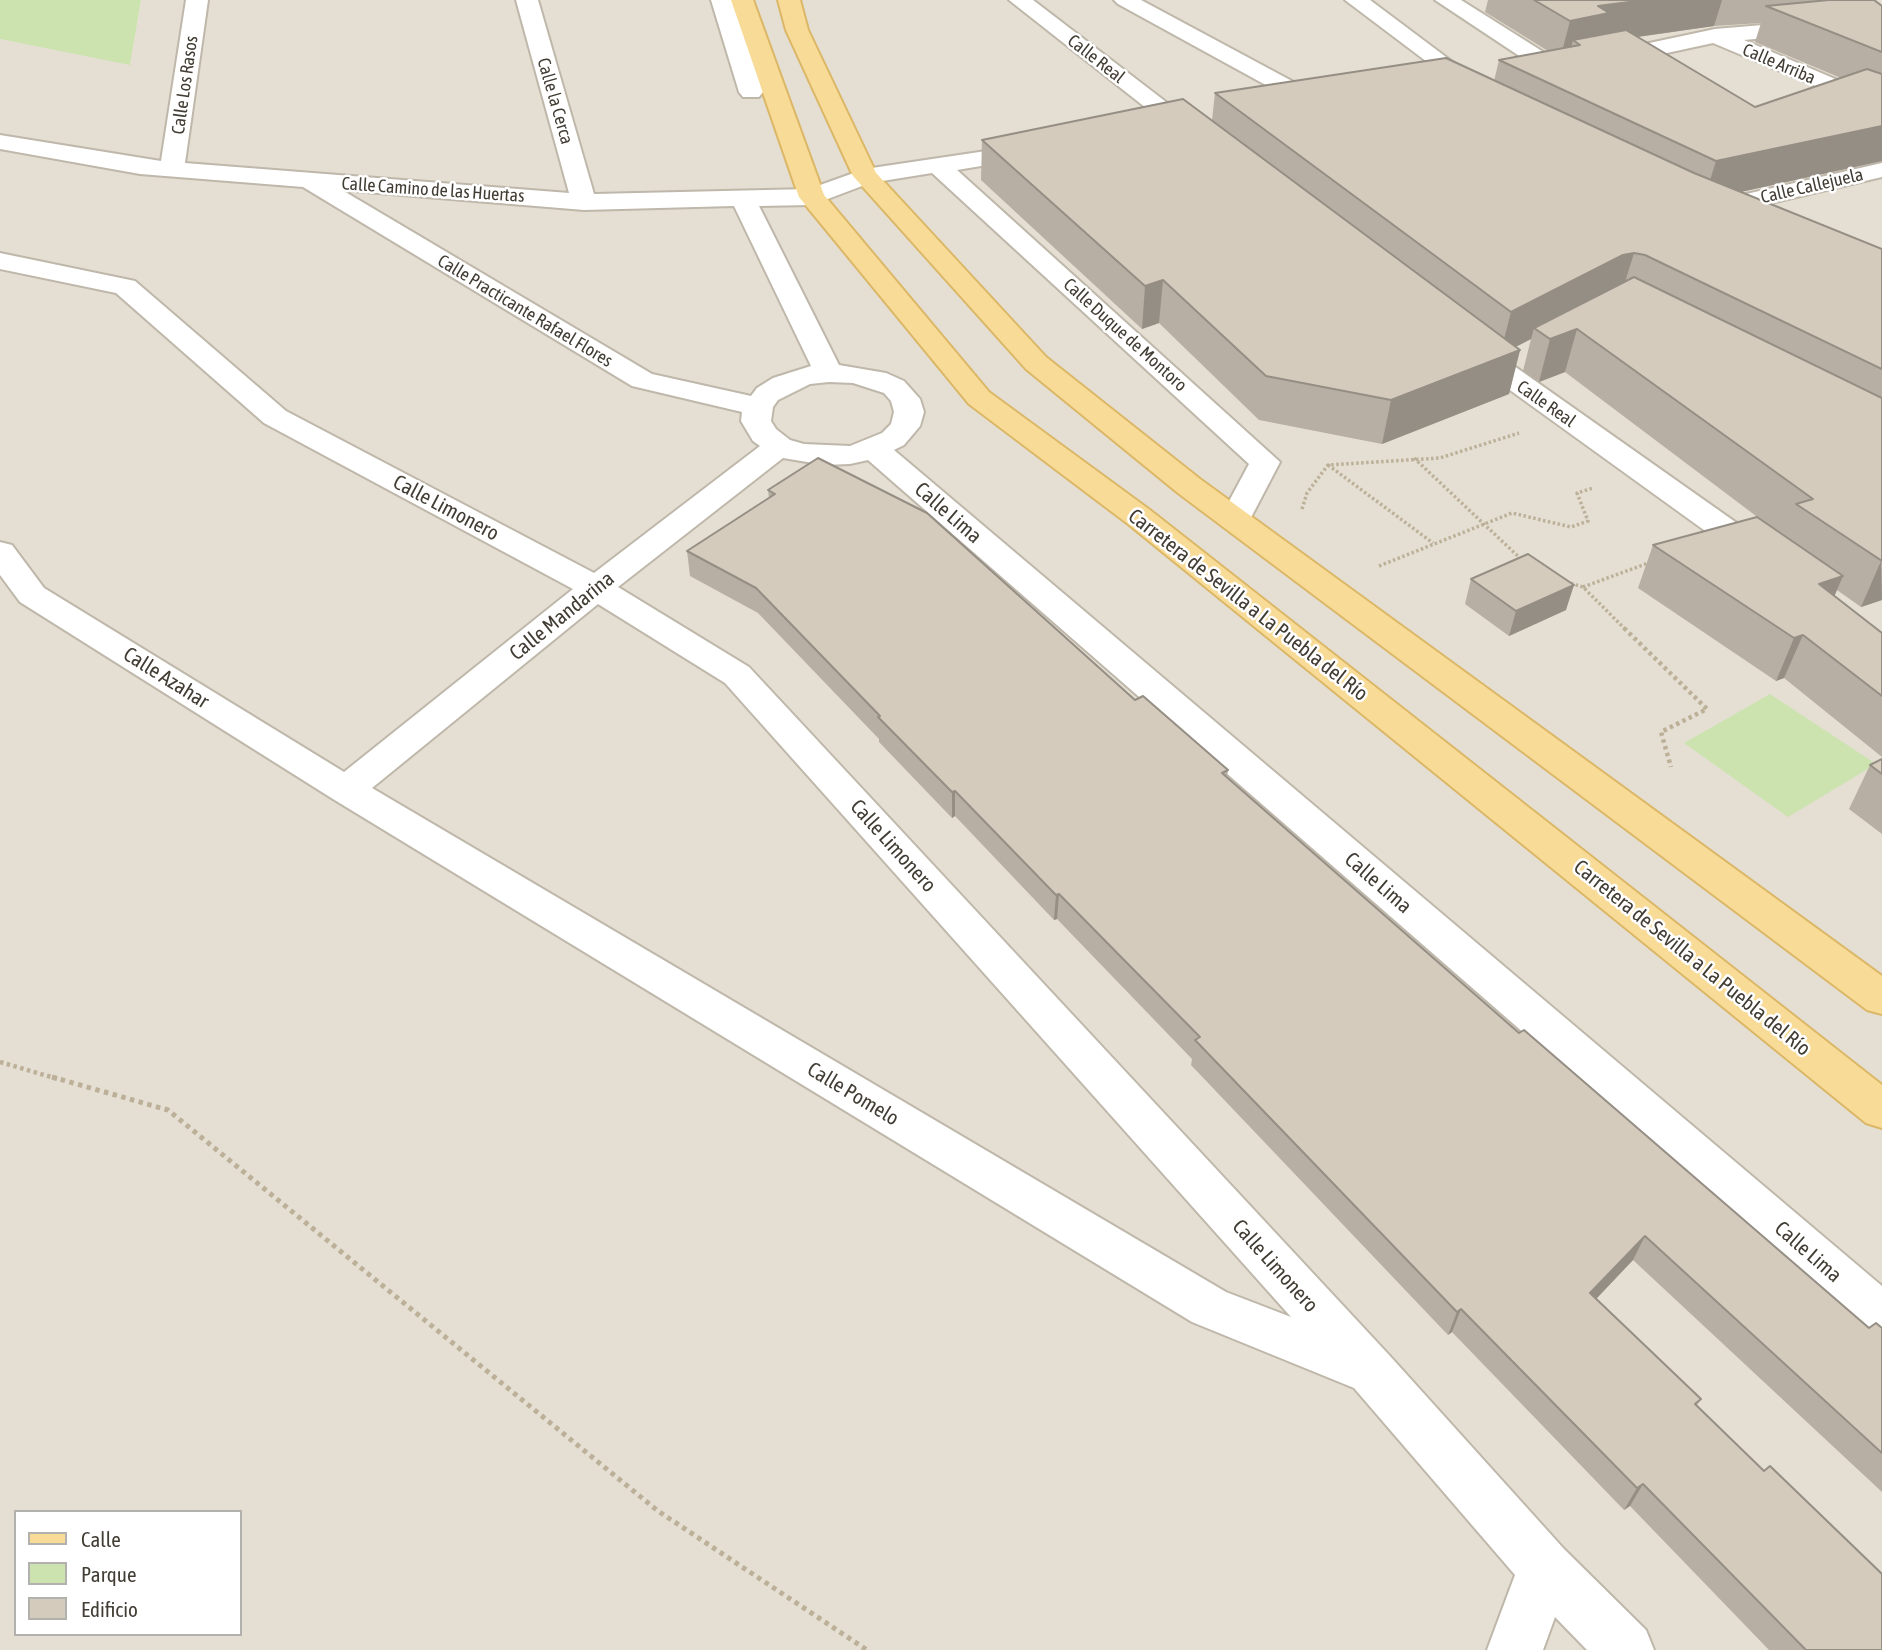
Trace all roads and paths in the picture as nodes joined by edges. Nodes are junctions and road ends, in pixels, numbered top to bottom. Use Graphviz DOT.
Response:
graph roads {
  1 [pos="197,0"];
  2 [pos="527,0"];
  3 [pos="722,0"];
  4 [pos="742,0"];
  5 [pos="789,0"];
  6 [pos="1020,0"];
  7 [pos="1125,0"];
  8 [pos="1356,0"];
  9 [pos="1494,2"];
  10 [pos="1450,4"];
  11 [pos="1877,31"];
  12 [pos="1715,36"];
  13 [pos="1621,57"];
  14 [pos="1644,70"];
  15 [pos="1556,71"];
  16 [pos="1520,76"];
  17 [pos="1495,80"];
  18 [pos="1451,87"];
  19 [pos="751,92"];
  20 [pos="1850,94"];
  21 [pos="1348,103"];
  22 [pos="1813,105"];
  23 [pos="1484,106"];
  24 [pos="1323,107"];
  25 [pos="1882,107"];
  26 [pos="1282,114"];
  27 [pos="0,142"];
  28 [pos="1055,148"];
  29 [pos="1219,153"];
  30 [pos="937,165"];
  31 [pos="172,170"];
  32 [pos="1882,170"];
  33 [pos="865,176"];
  34 [pos="307,180"];
  35 [pos="809,188"];
  36 [pos="743,198"];
  37 [pos="584,202"];
  38 [pos="1737,226"];
  39 [pos="0,261"];
  40 [pos="1445,329"];
  41 [pos="829,373"];
  42 [pos="758,407"];
  43 [pos="1567,418"];
  44 [pos="779,446"];
  45 [pos="874,449"];
  46 [pos="1414,458"];
  47 [pos="1328,465"];
  48 [pos="1644,473"];
  49 [pos="1302,509"];
  50 [pos="1235,520"];
  51 [pos="1482,523"];
  52 [pos="1731,534"];
  53 [pos="1433,544"];
  54 [pos="0,552"];
  55 [pos="1527,565"];
  56 [pos="1379,566"];
  57 [pos="1785,572"];
  58 [pos="1559,580"];
  59 [pos="1583,587"];
  60 [pos="596,588"];
  61 [pos="1671,767"];
  62 [pos="346,790"];
  63 [pos="1882,998"];
  64 [pos="0,1062"];
  65 [pos="1882,1110"];
  66 [pos="1882,1316"];
  67 [pos="1372,1372"];
  68 [pos="1545,1568"];
  69 [pos="867,1650"];
  70 [pos="1515,1650"];
  71 [pos="1626,1650"];
  1 -- 31 [label="street, Calle Los Rasos"];
  2 -- 37 [label="street, Calle la Cerca"];
  3 -- 19 [label="street"];
  4 -- 35 [label="main road, Carretera de Sevilla a La Puebla del Río"];
  5 -- 33 [label="main road"];
  6 -- 29 [label="street, Calle Real"];
  7 -- 24 [label="street"];
  8 -- 18 [label="street"];
  9 -- 10 [label="street"];
  10 -- 15 [label="street"];
  11 -- 12 [label="street"];
  12 -- 13 [label="street"];
  12 -- 20 [label="street, Calle Arriba"];
  13 -- 14 [label="street"];
  13 -- 15 [label="street"];
  15 -- 16 [label="street"];
  17 -- 18 [label="street"];
  18 -- 23 [label="street"];
  19 -- 35 [label="main road"];
  20 -- 22 [label="street"];
  20 -- 25 [label="street, Calle Arriba"];
  21 -- 24 [label="street"];
  24 -- 26 [label="street"];
  27 -- 31 [label="street, Calle Camino de las Huertas"];
  28 -- 30 [label="street, Calle Camino de las Huertas"];
  30 -- 33 [label="street, Calle Camino de las Huertas"];
  30 -- 50 [label="street, Calle Duque de Montoro"];
  31 -- 34 [label="street, Calle Camino de las Huertas"];
  32 -- 38 [label="street, Calle Callejuela"];
  33 -- 35 [label="street, Calle Camino de las Huertas"];
  33 -- 50 [label="main road"];
  34 -- 37 [label="street, Calle Camino de las Huertas"];
  34 -- 42 [label="street, Calle Practicante Rafael Flores"];
  35 -- 36 [label="street, Calle Camino de las Huertas"];
  35 -- 65 [label="main road, Carretera de Sevilla a La Puebla del Río"];
  36 -- 37 [label="street, Calle Camino de las Huertas"];
  36 -- 41 [label="street"];
  39 -- 60 [label="street, Calle Limonero"];
  40 -- 43 [label="street, Calle Real"];
  41 -- 42 [label="street"];
  41 -- 45 [label="street"];
  42 -- 44 [label="street"];
  43 -- 46 [label="path"];
  43 -- 48 [label="street, Calle Real"];
  44 -- 45 [label="street"];
  44 -- 60 [label="street, Calle Mandarina"];
  45 -- 66 [label="street, Calle Lima"];
  46 -- 47 [label="path"];
  46 -- 51 [label="path"];
  47 -- 49 [label="path"];
  47 -- 53 [label="path"];
  48 -- 51 [label="path"];
  48 -- 52 [label="street, Calle Real"];
  50 -- 63 [label="main road"];
  51 -- 53 [label="path"];
  51 -- 55 [label="path"];
  52 -- 57 [label="street, Calle Real"];
  52 -- 59 [label="path"];
  53 -- 56 [label="path"];
  54 -- 62 [label="street, Calle Azahar"];
  58 -- 59 [label="path"];
  59 -- 61 [label="path"];
  60 -- 62 [label="street, Calle Mandarina"];
  60 -- 67 [label="street, Calle Limonero"];
  62 -- 67 [label="street, Calle Pomelo"];
  64 -- 69 [label="path"];
  67 -- 68 [label="street, Calle Limonero"];
  68 -- 70 [label="street"];
  68 -- 71 [label="street, Calle Limonero"];
}
